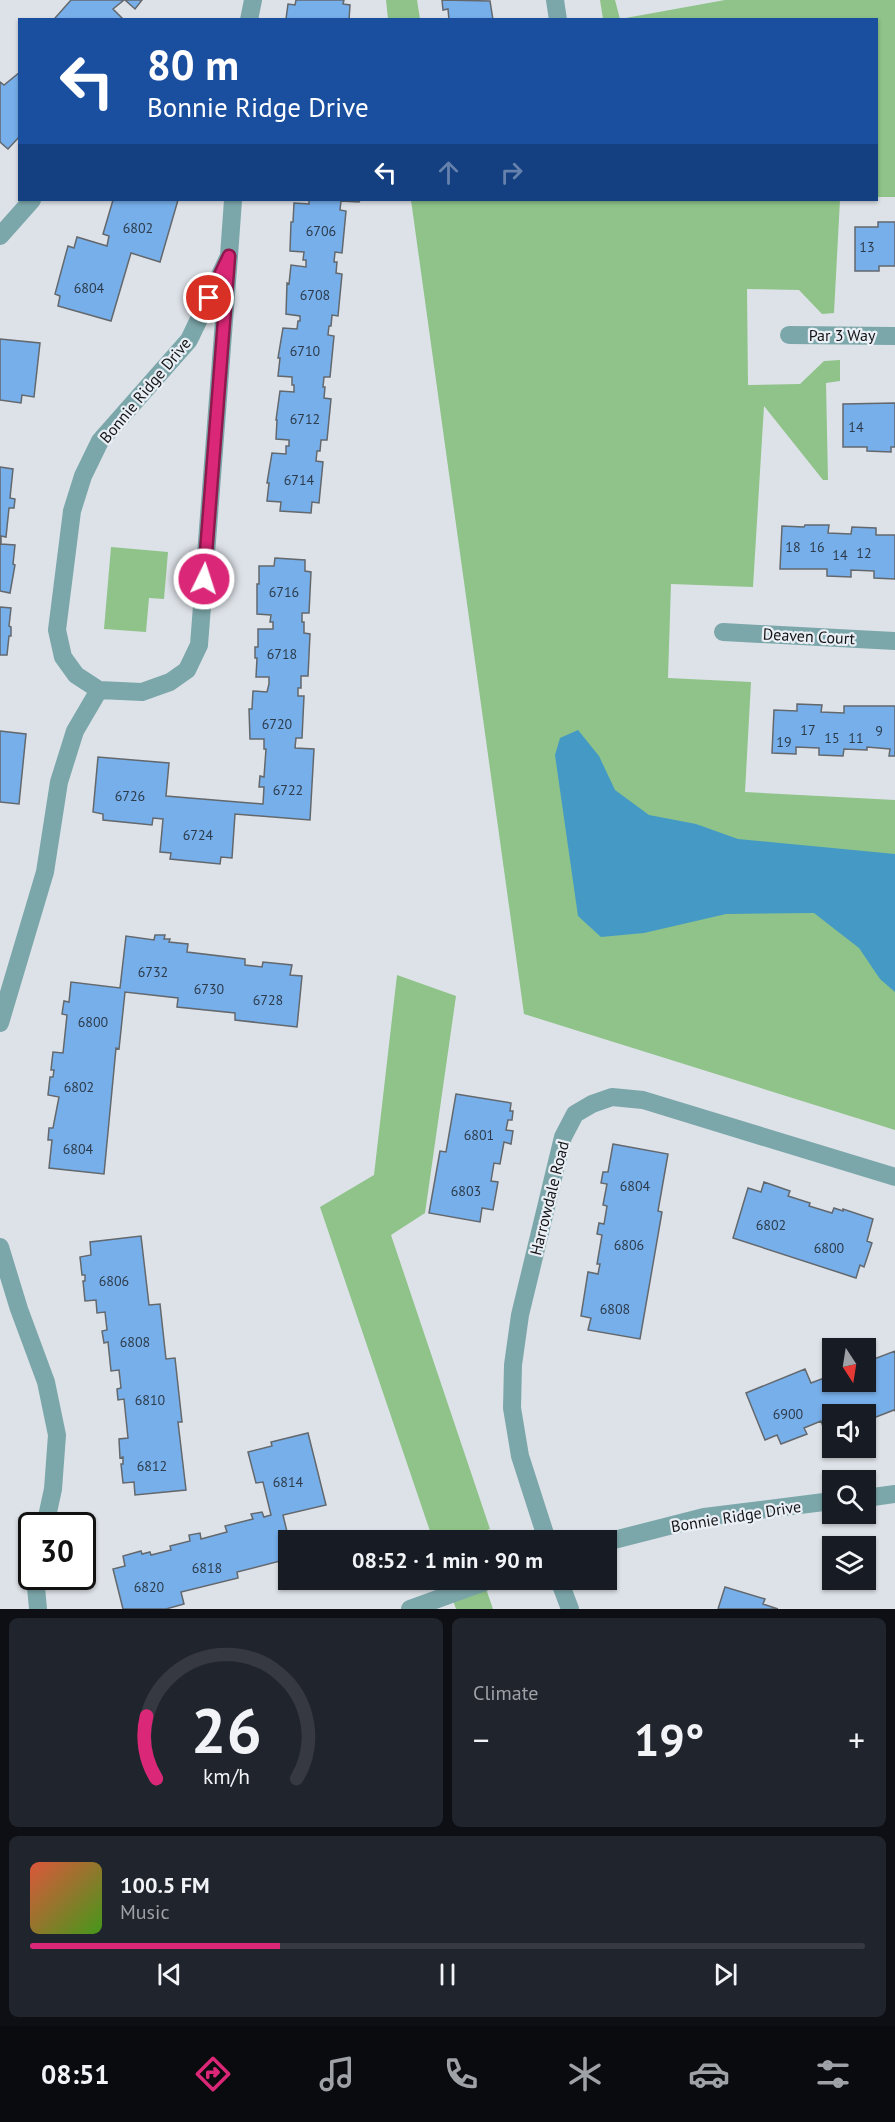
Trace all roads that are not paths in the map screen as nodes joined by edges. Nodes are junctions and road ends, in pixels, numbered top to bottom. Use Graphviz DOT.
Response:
graph roads {
  1 [pos="253,0"];
  2 [pos="555,0"];
  3 [pos="249,18"];
  4 [pos="558,18"];
  5 [pos="31,201"];
  6 [pos="233,201"];
  7 [pos="0,236"];
  8 [pos="229,256"];
  9 [pos="789,335"];
  10 [pos="895,336"];
  11 [pos="723,632"];
  12 [pos="895,641"];
  13 [pos="99,690"];
  14 [pos="0,1023"];
  15 [pos="895,1177"];
  16 [pos="0,1247"];
  17 [pos="895,1494"];
  18 [pos="876,1497"];
  19 [pos="822,1503"];
  20 [pos="48,1512"];
  21 [pos="543,1530"];
  22 [pos="617,1539"];
  23 [pos="36,1590"];
  24 [pos="462,1590"];
  25 [pos="563,1590"];
  26 [pos="38,1609"];
  27 [pos="410,1609"];
  28 [pos="570,1609"];
  1 -- 3 [label="street"];
  2 -- 4 [label="street"];
  5 -- 7 [label="street"];
  6 -- 8 [label="street, Bonnie Ridge Drive"];
  8 -- 13 [label="street, Bonnie Ridge Drive"];
  8 -- 13 [label="street, Bonnie Ridge Drive"];
  9 -- 10 [label="street, Par 3 Way"];
  11 -- 12 [label="street, Deaven Court"];
  13 -- 14 [label="street"];
  15 -- 21 [label="street, Harrowdale Road"];
  16 -- 20 [label="street"];
  17 -- 18 [label="street"];
  19 -- 22 [label="street, Bonnie Ridge Drive"];
  23 -- 26 [label="street"];
  24 -- 27 [label="street"];
  25 -- 28 [label="street"];
}
